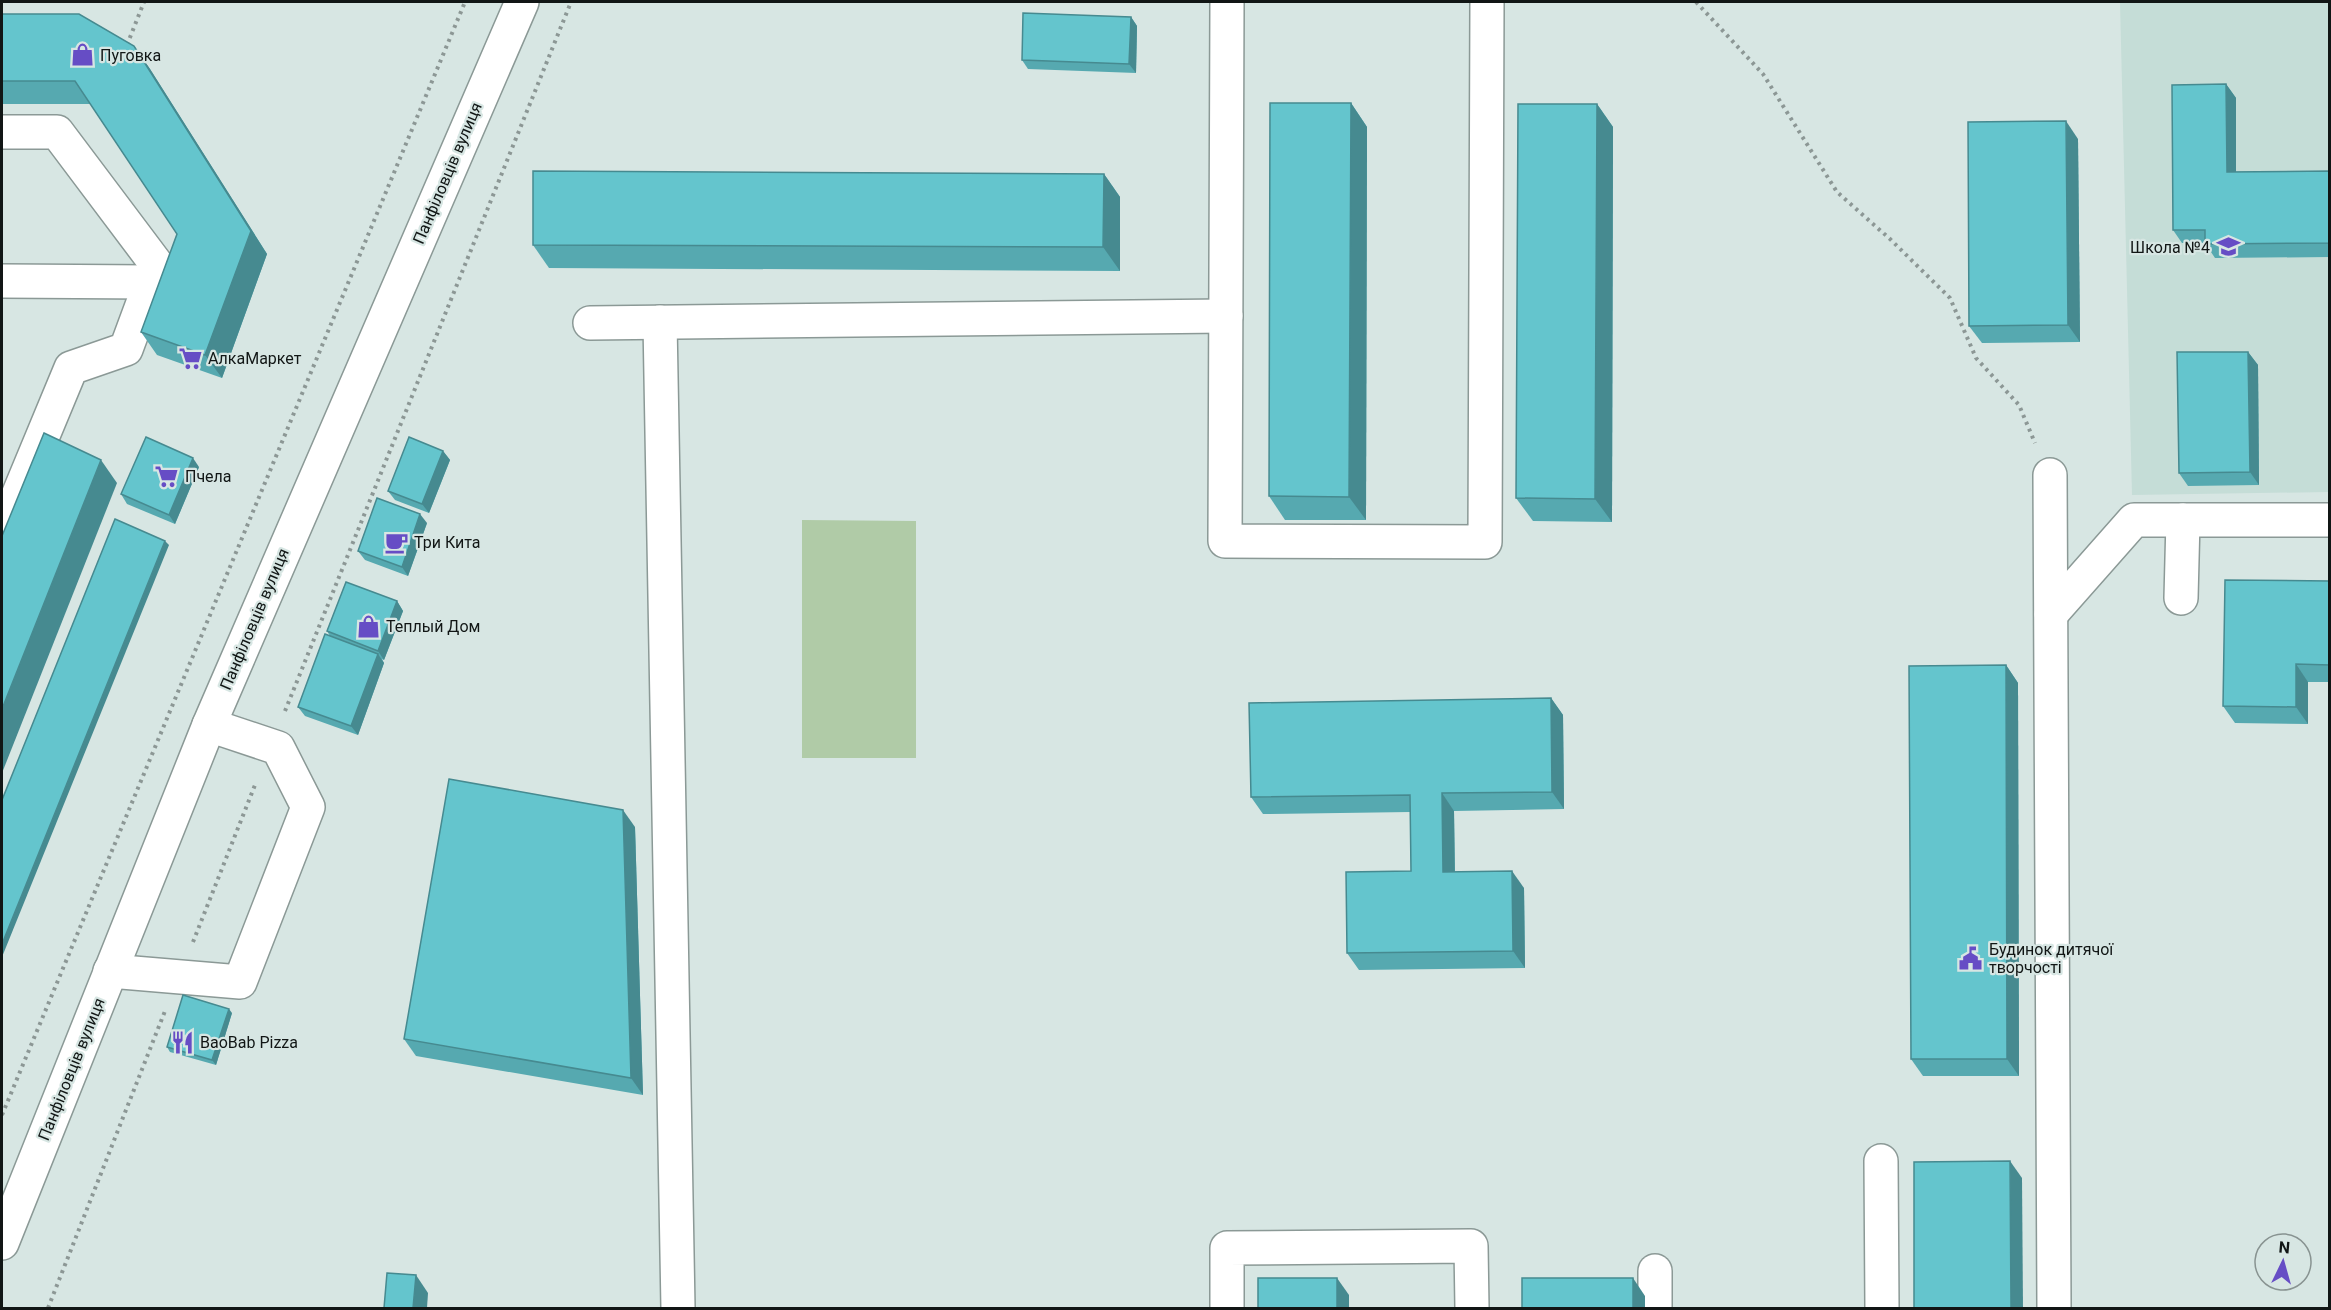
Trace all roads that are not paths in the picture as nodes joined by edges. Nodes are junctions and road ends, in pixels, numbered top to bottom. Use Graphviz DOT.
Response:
graph roads {
  1 [pos="522,2"];
  2 [pos="1227,2"];
  3 [pos="1487,2"];
  4 [pos="2,132"];
  5 [pos="2,281"];
  6 [pos="151,282"];
  7 [pos="1226,316"];
  8 [pos="590,322"];
  9 [pos="660,322"];
  10 [pos="2049,475"];
  11 [pos="2183,520"];
  12 [pos="2330,520"];
  13 [pos="2,534"];
  14 [pos="2181,598"];
  15 [pos="2051,614"];
  16 [pos="208,725"];
  17 [pos="110,971"];
  18 [pos="1881,1161"];
  19 [pos="2,1243"];
  20 [pos="1655,1271"];
  21 [pos="678,1308"];
  22 [pos="1227,1308"];
  23 [pos="1472,1308"];
  24 [pos="1655,1308"];
  25 [pos="1881,1308"];
  26 [pos="2054,1308"];
  1 -- 16 [label="street, Панфіловців вулиця"];
  2 -- 7 [label="street"];
  3 -- 7 [label="street"];
  4 -- 6 [label="street"];
  5 -- 6 [label="street"];
  6 -- 13 [label="street"];
  7 -- 9 [label="street"];
  8 -- 9 [label="street"];
  9 -- 21 [label="street"];
  10 -- 15 [label="street"];
  11 -- 12 [label="street"];
  11 -- 14 [label="street"];
  11 -- 15 [label="street"];
  15 -- 26 [label="street"];
  16 -- 17 [label="street, Панфіловців вулиця"];
  16 -- 17 [label="street"];
  17 -- 19 [label="street, Панфіловців вулиця"];
  18 -- 25 [label="street"];
  20 -- 24 [label="street"];
  22 -- 23 [label="street"];
}
